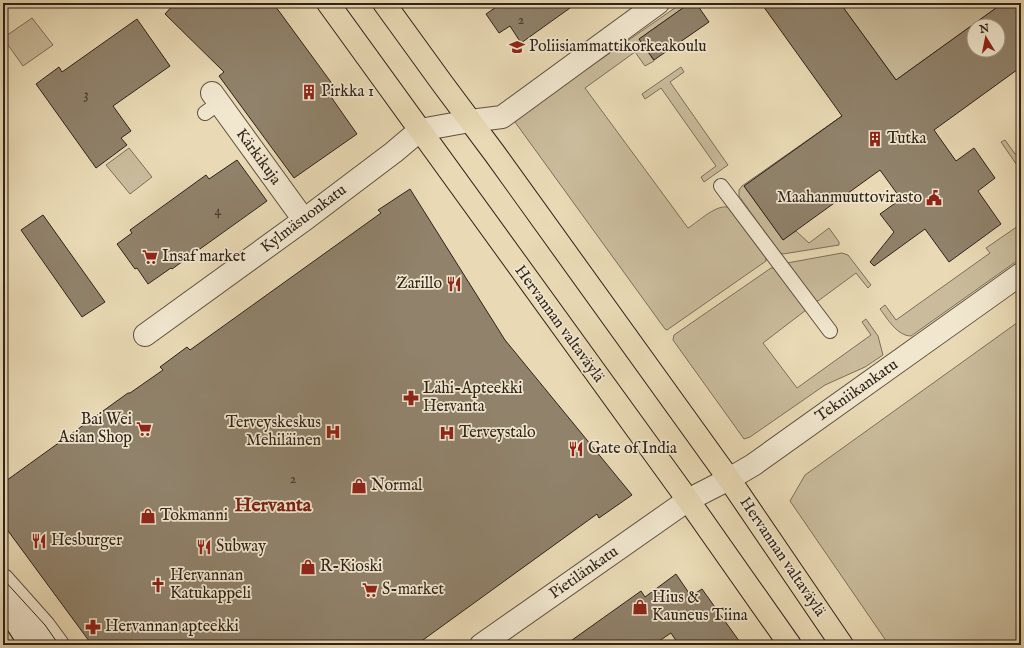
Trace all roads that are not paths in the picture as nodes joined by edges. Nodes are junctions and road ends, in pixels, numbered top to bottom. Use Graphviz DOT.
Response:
graph roads {
  1 [pos="328,3"];
  2 [pos="384,3"];
  3 [pos="658,3"];
  4 [pos="212,103"];
  5 [pos="470,121"];
  6 [pos="420,130"];
  7 [pos="720,186"];
  8 [pos="304,220"];
  9 [pos="1021,274"];
  10 [pos="830,331"];
  11 [pos="145,335"];
  12 [pos="729,479"];
  13 [pos="688,500"];
  14 [pos="3,580"];
  15 [pos="3,603"];
  16 [pos="31,645"];
  17 [pos="58,645"];
  18 [pos="481,645"];
  19 [pos="790,645"];
  20 [pos="842,645"];
  1 -- 6 [label="main road, Hervannan valtaväylä"];
  2 -- 5 [label="main road, Hervannan valtaväylä"];
  3 -- 5 [label="street"];
  4 -- 8 [label="street, Kärkikuja"];
  5 -- 6 [label="street"];
  5 -- 12 [label="main road, Hervannan valtaväylä"];
  6 -- 8 [label="street, Kylmäsuonkatu"];
  6 -- 13 [label="main road, Hervannan valtaväylä"];
  7 -- 10 [label="lane"];
  8 -- 11 [label="street, Kylmäsuonkatu"];
  9 -- 12 [label="street, Tekniikankatu"];
  12 -- 13 [label="street, Tekniikankatu"];
  12 -- 20 [label="main road, Hervannan valtaväylä"];
  13 -- 18 [label="street, Pietilänkatu"];
  13 -- 19 [label="main road, Hervannan valtaväylä"];
  14 -- 17 [label="street"];
  15 -- 16 [label="street"];
}
